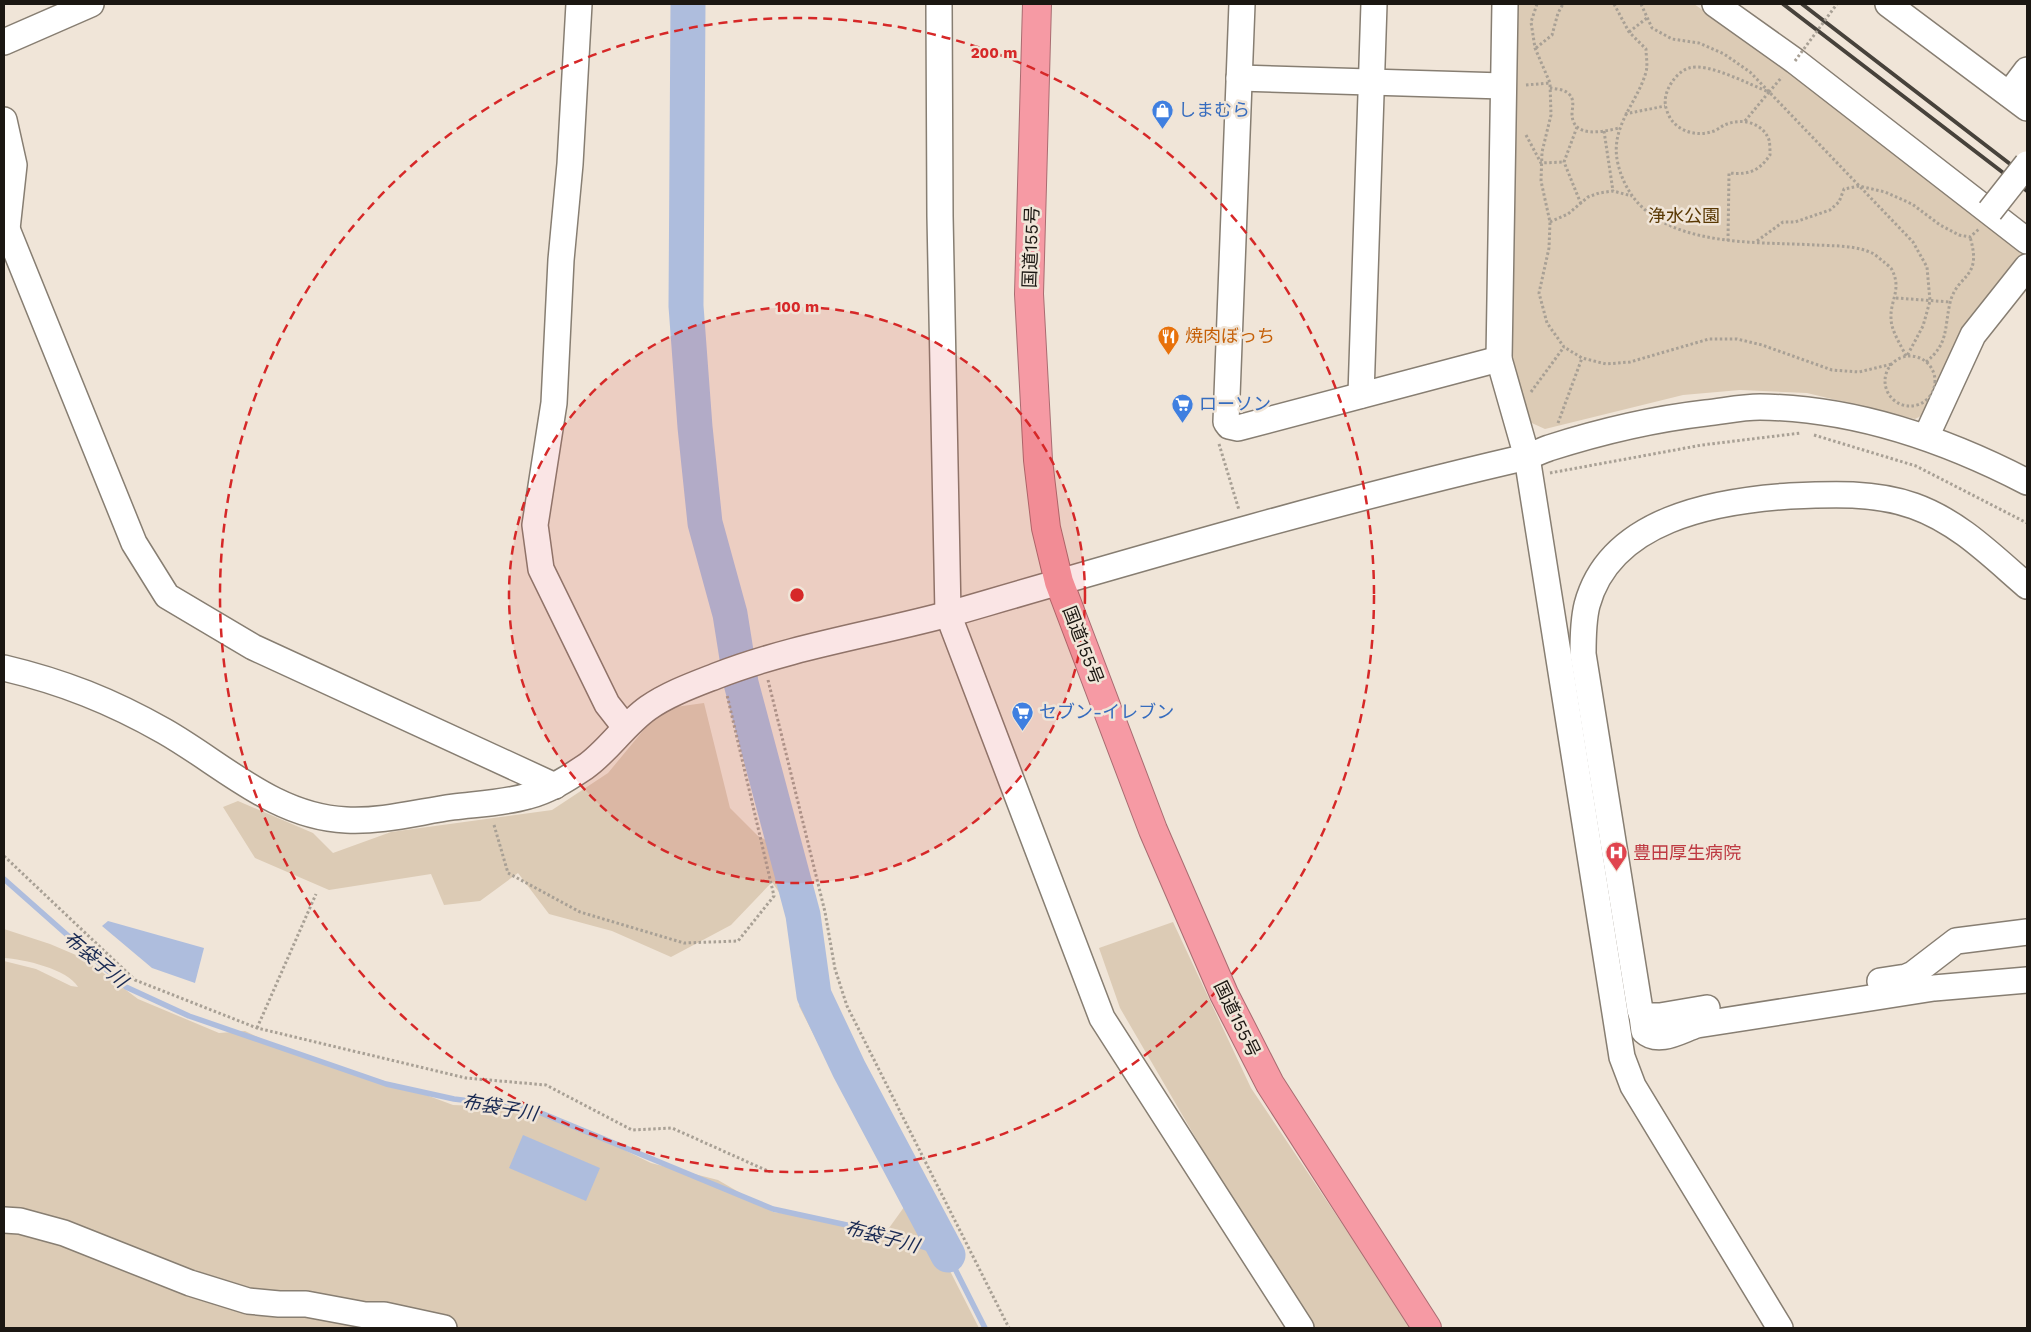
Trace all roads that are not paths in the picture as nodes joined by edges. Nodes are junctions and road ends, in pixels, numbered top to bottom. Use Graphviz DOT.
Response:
graph roads {
  1 [pos="91,4"];
  2 [pos="579,4"];
  3 [pos="939,4"];
  4 [pos="1037,4"];
  5 [pos="1242,4"];
  6 [pos="1374,4"];
  7 [pos="1505,4"];
  8 [pos="1718,4"];
  9 [pos="1888,4"];
  10 [pos="4,42"];
  11 [pos="2027,70"];
  12 [pos="1239,78"];
  13 [pos="1372,82"];
  14 [pos="1503,86"];
  15 [pos="2018,101"];
  16 [pos="5,126"];
  17 [pos="2027,164"];
  18 [pos="1990,211"];
  19 [pos="5,229"];
  20 [pos="2027,241"];
  21 [pos="2027,267"];
  22 [pos="1500,359"];
  23 [pos="1361,395"];
  24 [pos="1926,437"];
  25 [pos="1535,461"];
  26 [pos="2027,482"];
  27 [pos="1058,582"];
  28 [pos="2027,586"];
  29 [pos="948,614"];
  30 [pos="4,668"];
  31 [pos="625,727"];
  32 [pos="555,786"];
  33 [pos="2027,932"];
  34 [pos="2027,980"];
  35 [pos="1642,1016"];
  36 [pos="4,1220"];
  37 [pos="444,1328"];
  38 [pos="1300,1328"];
  39 [pos="1427,1328"];
  40 [pos="1780,1328"];
  1 -- 10 [label="street"];
  2 -- 31 [label="street"];
  3 -- 29 [label="street"];
  4 -- 27 [label="highway, 国道155号"];
  5 -- 12 [label="street"];
  6 -- 13 [label="street"];
  7 -- 14 [label="street"];
  8 -- 18 [label="street"];
  9 -- 15 [label="street"];
  11 -- 15 [label="street"];
  12 -- 13 [label="street"];
  12 -- 23 [label="street"];
  13 -- 14 [label="street"];
  13 -- 23 [label="street"];
  14 -- 22 [label="street"];
  16 -- 19 [label="street"];
  17 -- 18 [label="street, bridge"];
  18 -- 20 [label="street"];
  19 -- 32 [label="street"];
  21 -- 24 [label="street"];
  22 -- 23 [label="street"];
  22 -- 25 [label="street"];
  24 -- 25 [label="street"];
  24 -- 26 [label="street"];
  25 -- 27 [label="street"];
  25 -- 40 [label="street"];
  27 -- 29 [label="street"];
  27 -- 39 [label="highway, 国道155号"];
  28 -- 35 [label="street"];
  29 -- 31 [label="street"];
  29 -- 38 [label="street"];
  30 -- 32 [label="street"];
  31 -- 32 [label="street"];
  33 -- 35 [label="street"];
  34 -- 35 [label="street"];
  36 -- 37 [label="street"];
}
